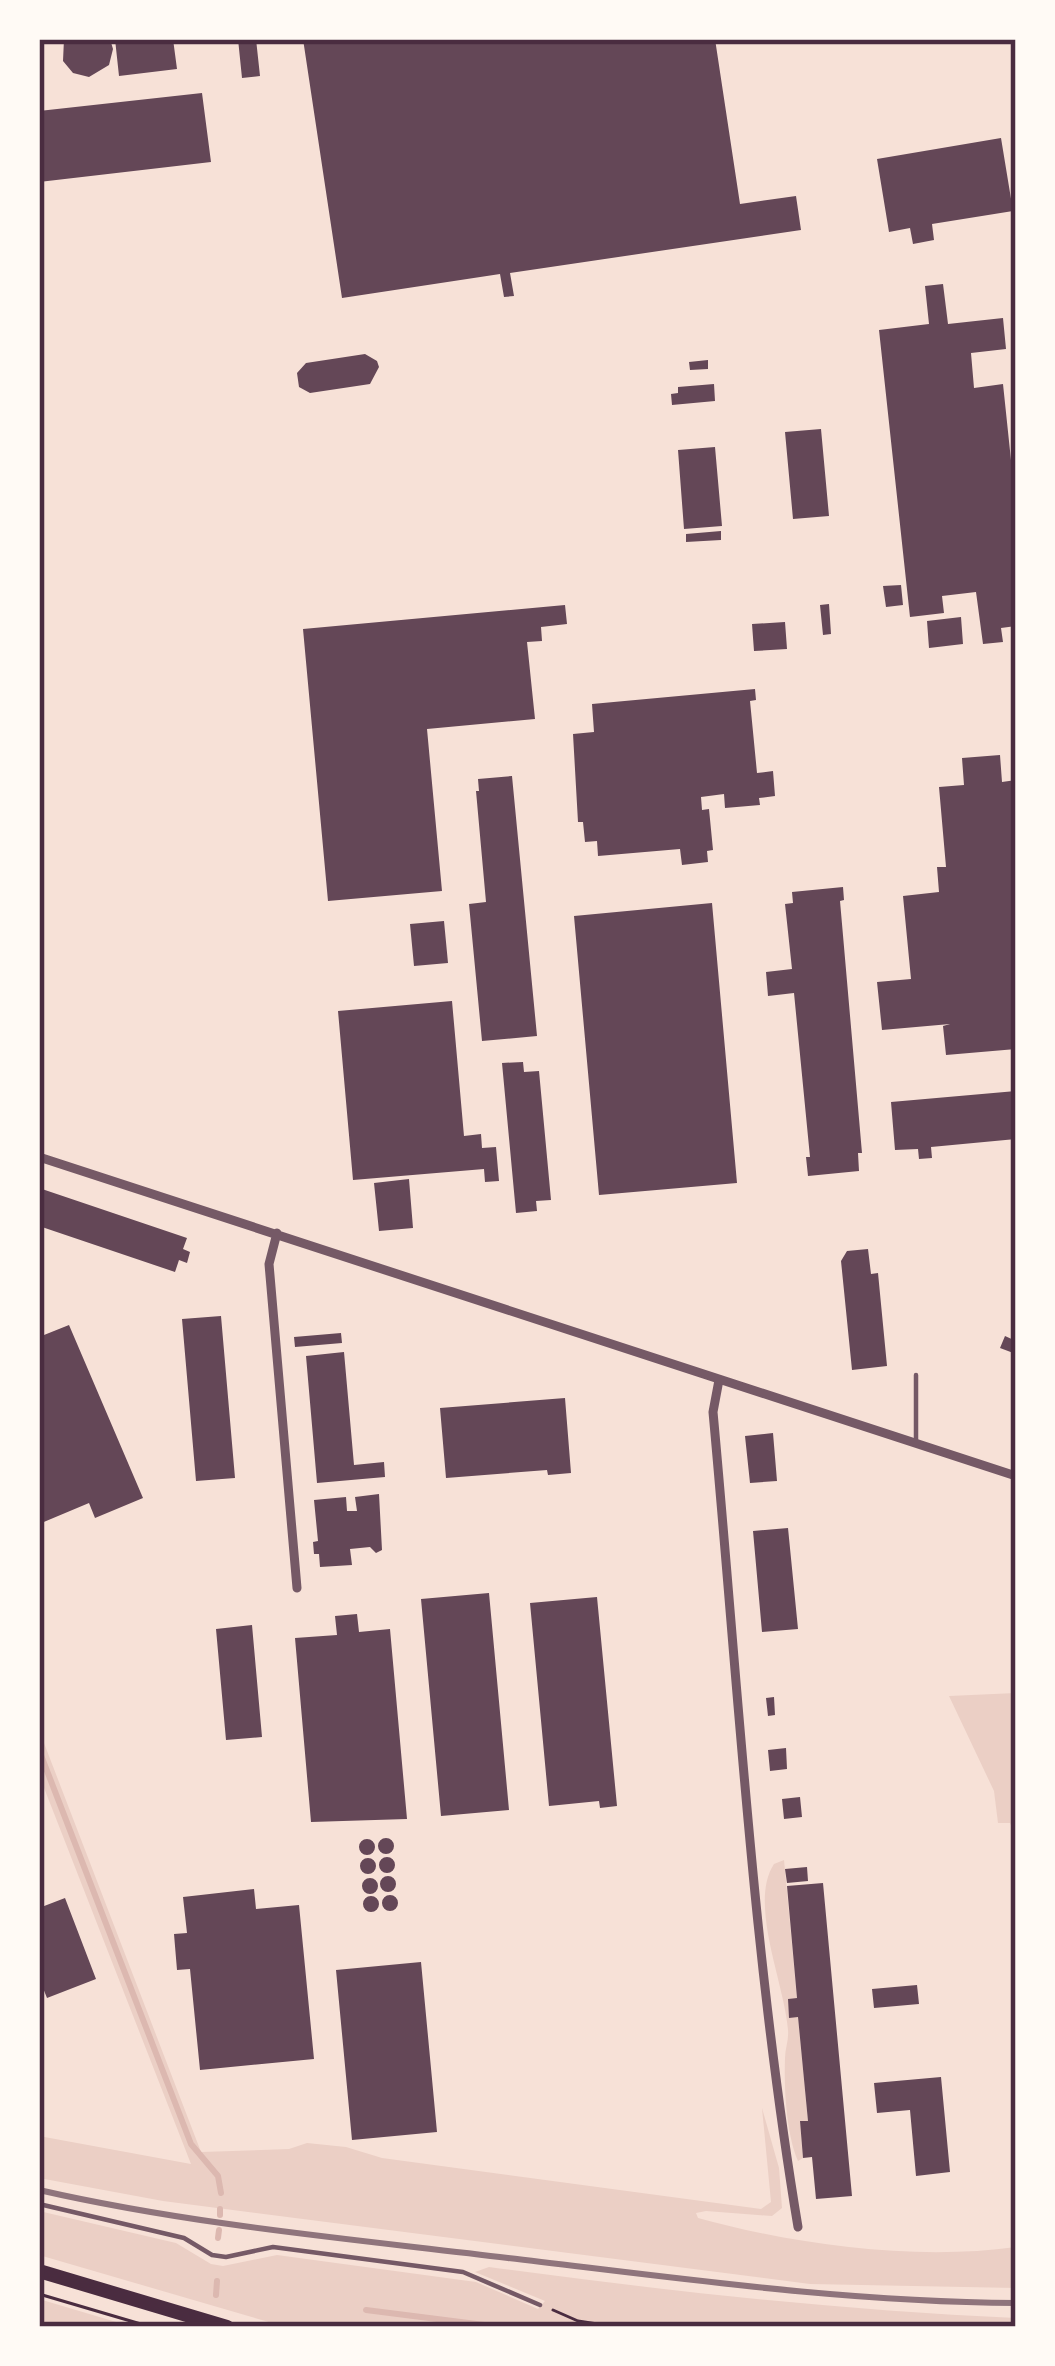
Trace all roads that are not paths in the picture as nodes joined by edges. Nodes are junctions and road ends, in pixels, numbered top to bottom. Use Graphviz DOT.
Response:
graph roads {
  1 [pos="39,1156"];
  2 [pos="277,1233"];
  3 [pos="916,1375"];
  4 [pos="719,1380"];
  5 [pos="916,1444"];
  6 [pos="1016,1476"];
  7 [pos="297,1588"];
  8 [pos="39,2204"];
  9 [pos="798,2227"];
  10 [pos="39,2271"];
  11 [pos="540,2305"];
  12 [pos="227,2327"];
  1 -- 2 [label="street"];
  2 -- 4 [label="street"];
  2 -- 7 [label="street"];
  3 -- 5 [label="lane"];
  4 -- 5 [label="street"];
  4 -- 9 [label="street"];
  5 -- 6 [label="street"];
  8 -- 11 [label="lane"];
  10 -- 12 [label="main road"];
}
